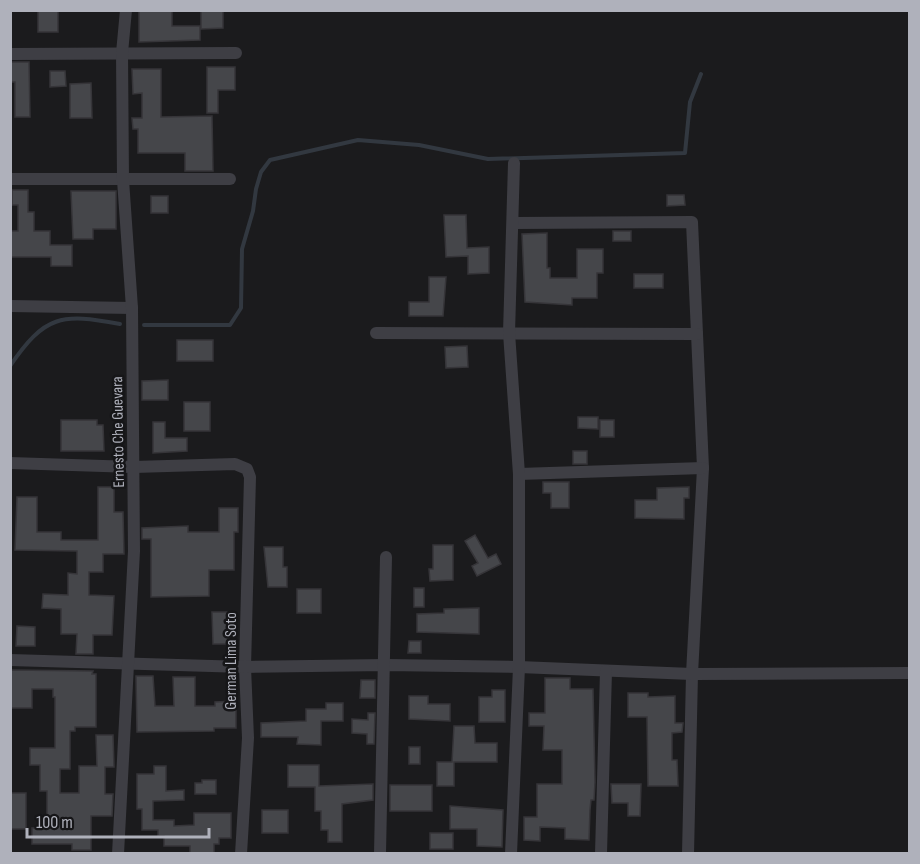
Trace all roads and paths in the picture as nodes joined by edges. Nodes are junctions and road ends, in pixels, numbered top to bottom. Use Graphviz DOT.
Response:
graph roads {
  1 [pos="126,10"];
  2 [pos="122,52"];
  3 [pos="236,53"];
  4 [pos="10,54"];
  5 [pos="514,163"];
  6 [pos="10,179"];
  7 [pos="230,179"];
  8 [pos="123,180"];
  9 [pos="513,223"];
  10 [pos="10,306"];
  11 [pos="132,308"];
  12 [pos="376,333"];
  13 [pos="509,333"];
  14 [pos="697,334"];
  15 [pos="10,463"];
  16 [pos="134,467"];
  17 [pos="703,468"];
  18 [pos="519,474"];
  19 [pos="386,557"];
  20 [pos="10,660"];
  21 [pos="127,665"];
  22 [pos="386,665"];
  23 [pos="245,667"];
  24 [pos="519,667"];
  25 [pos="606,670"];
  26 [pos="909,673"];
  27 [pos="692,674"];
  28 [pos="118,854"];
  29 [pos="241,854"];
  30 [pos="380,854"];
  31 [pos="511,854"];
  32 [pos="601,854"];
  33 [pos="688,854"];
  1 -- 2 [label="street, Ernesto Che Guevara"];
  2 -- 3 [label="street"];
  2 -- 4 [label="street"];
  2 -- 8 [label="street, Ernesto Che Guevara"];
  5 -- 9 [label="street"];
  6 -- 8 [label="street"];
  7 -- 8 [label="street"];
  8 -- 11 [label="street, Ernesto Che Guevara"];
  9 -- 13 [label="street"];
  9 -- 14 [label="street"];
  10 -- 11 [label="street"];
  11 -- 16 [label="street, Ernesto Che Guevara"];
  12 -- 13 [label="street"];
  13 -- 14 [label="street"];
  13 -- 18 [label="street"];
  14 -- 17 [label="street"];
  15 -- 16 [label="street"];
  16 -- 21 [label="street, Ernesto Che Guevara"];
  16 -- 23 [label="street, German Lima Soto"];
  17 -- 18 [label="street"];
  17 -- 27 [label="street"];
  18 -- 24 [label="street"];
  19 -- 22 [label="street"];
  20 -- 21 [label="street"];
  21 -- 23 [label="street"];
  21 -- 28 [label="street, Ernesto Che Guevara"];
  22 -- 23 [label="street"];
  22 -- 24 [label="street"];
  22 -- 30 [label="street"];
  23 -- 29 [label="street, German Lima Soto"];
  24 -- 25 [label="street"];
  24 -- 31 [label="street"];
  25 -- 27 [label="street"];
  25 -- 32 [label="street"];
  26 -- 27 [label="street"];
  27 -- 33 [label="street"];
}
